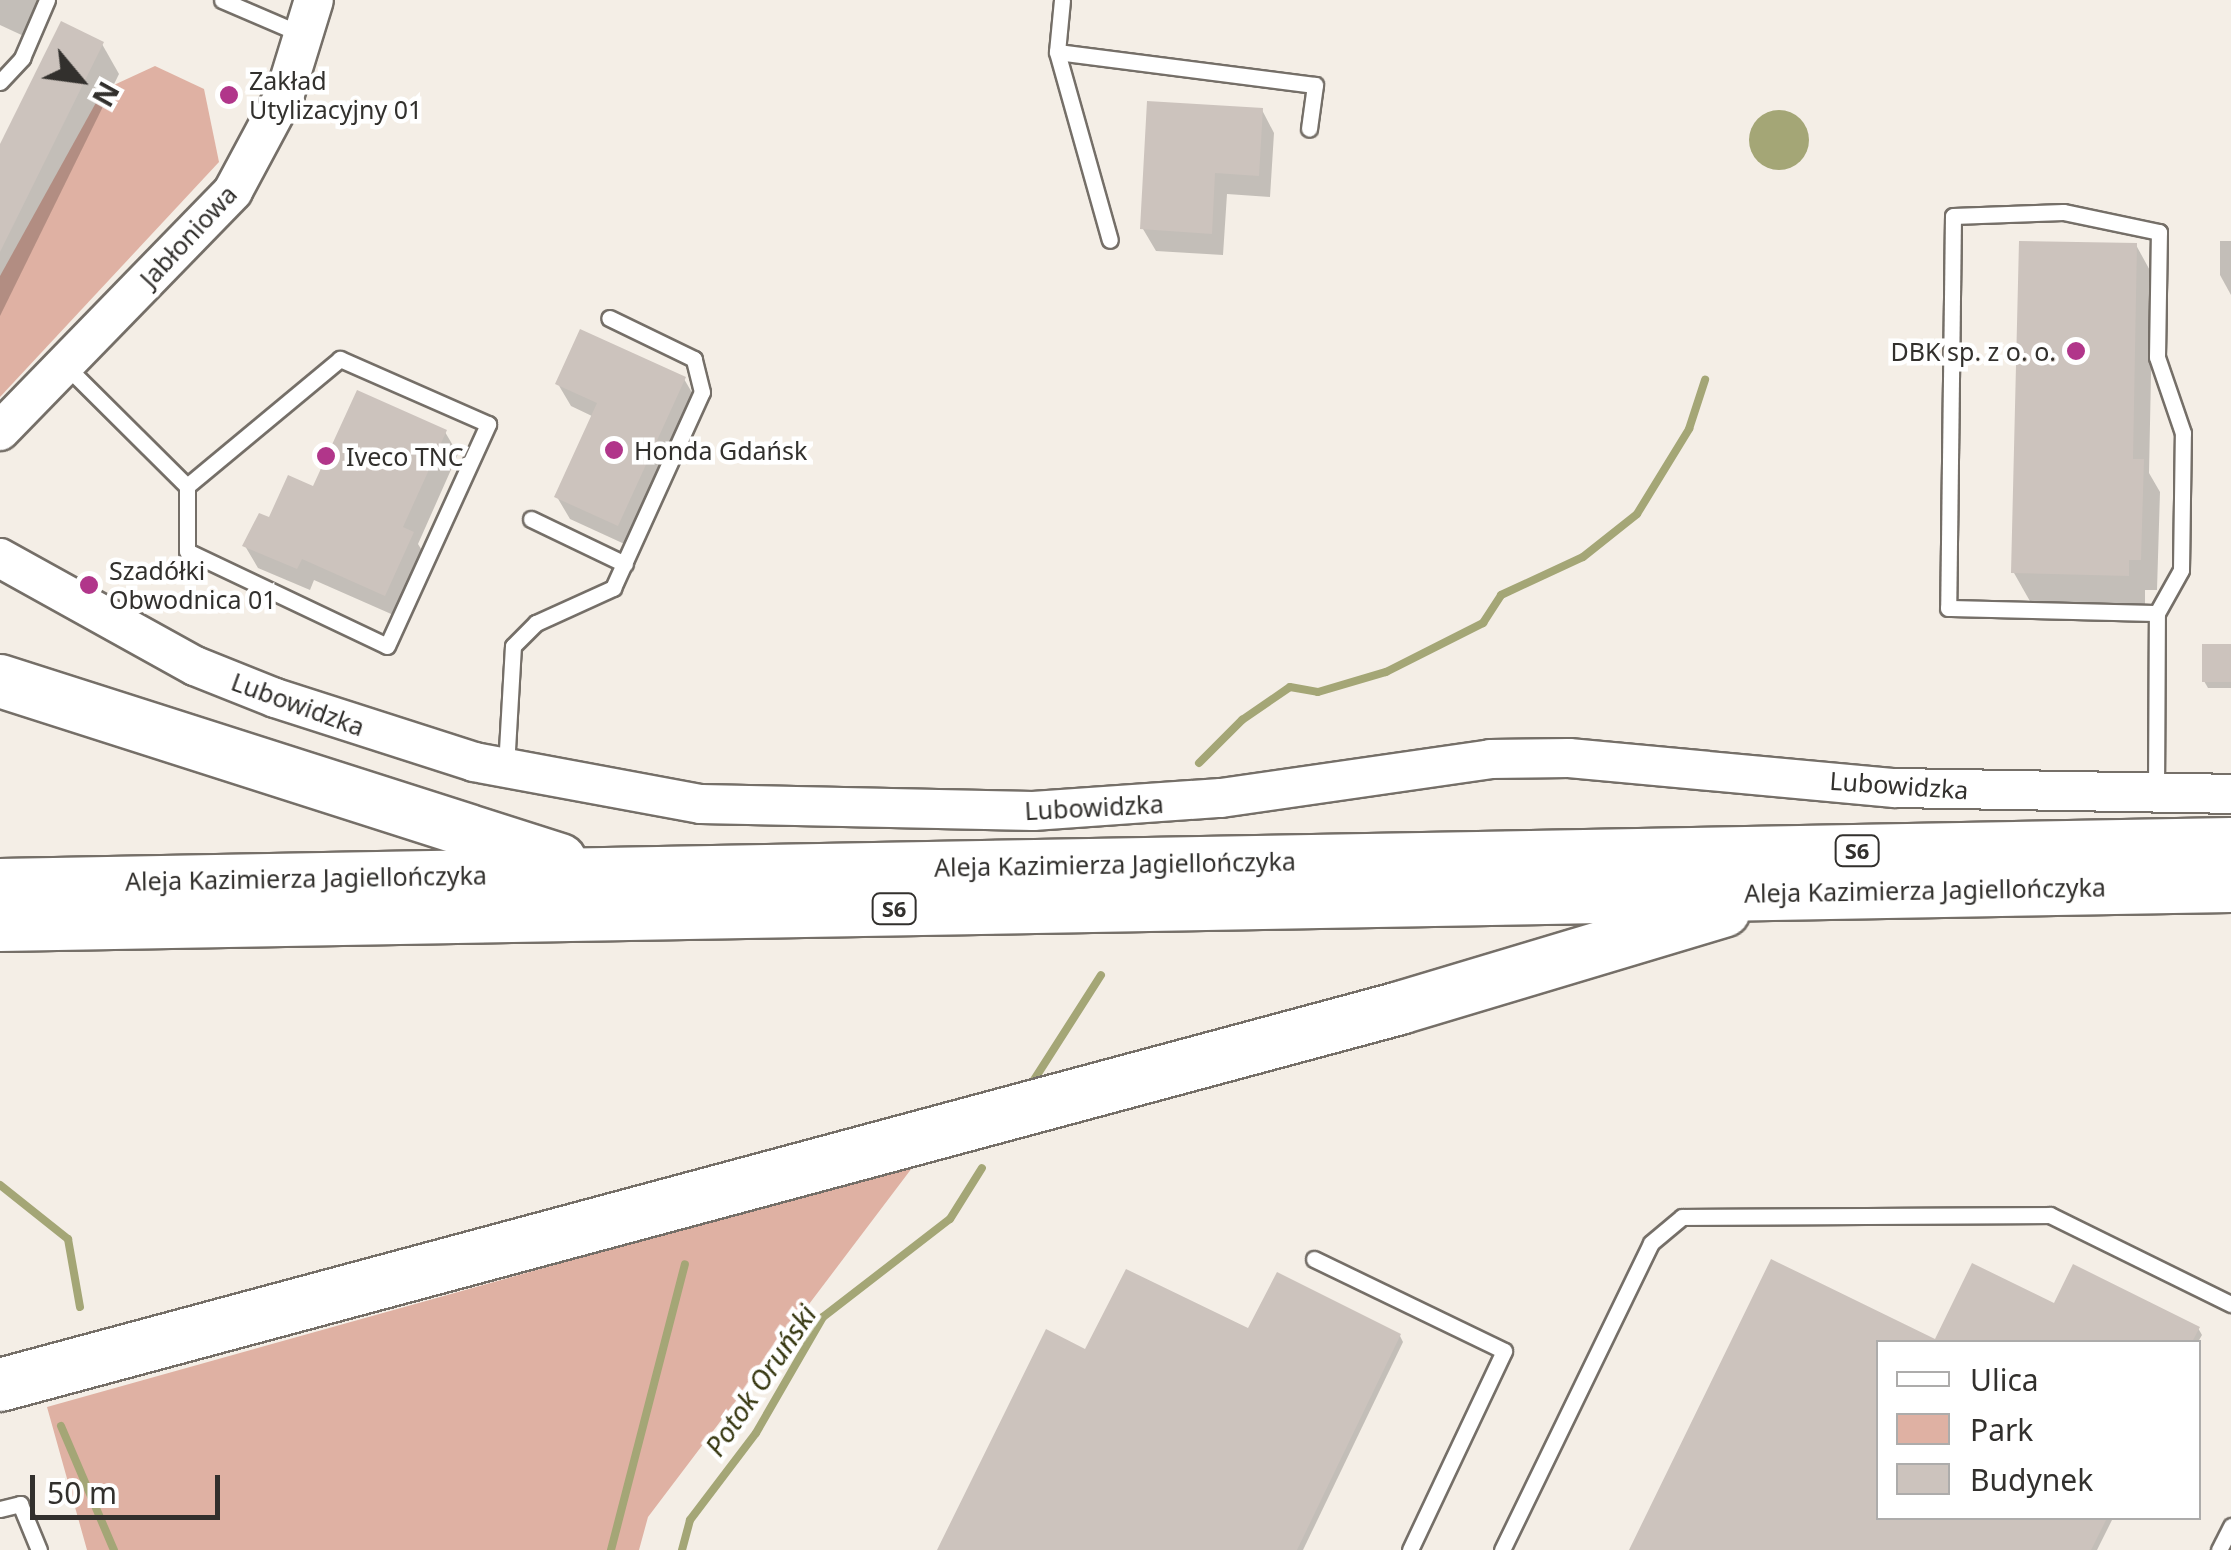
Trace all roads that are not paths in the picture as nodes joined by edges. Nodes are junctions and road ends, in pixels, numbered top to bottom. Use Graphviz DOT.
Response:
graph roads {
  1 [pos="48,0"];
  2 [pos="222,0"];
  3 [pos="1062,0"];
  4 [pos="306,10"];
  5 [pos="1057,52"];
  6 [pos="0,82"];
  7 [pos="1309,129"];
  8 [pos="1110,240"];
  9 [pos="609,318"];
  10 [pos="66,364"];
  11 [pos="0,431"];
  12 [pos="187,486"];
  13 [pos="531,520"];
  14 [pos="0,558"];
  15 [pos="625,564"];
  16 [pos="2157,614"];
  17 [pos="0,680"];
  18 [pos="505,770"];
  19 [pos="2231,794"];
  20 [pos="2156,796"];
  21 [pos="2231,844"];
  22 [pos="594,872"];
  23 [pos="0,885"];
  24 [pos="2231,886"];
  25 [pos="1788,892"];
  26 [pos="533,895"];
  27 [pos="463,896"];
  28 [pos="392,898"];
  29 [pos="0,925"];
  30 [pos="1314,1258"];
  31 [pos="2231,1304"];
  32 [pos="0,1385"];
  33 [pos="0,1510"];
  34 [pos="2231,1526"];
  35 [pos="39,1550"];
  36 [pos="1410,1550"];
  37 [pos="1502,1550"];
  38 [pos="2219,1550"];
  1 -- 6 [label="lane"];
  2 -- 4 [label="lane"];
  3 -- 5 [label="lane"];
  4 -- 10 [label="street, Jabłoniowa"];
  5 -- 7 [label="lane"];
  5 -- 8 [label="lane"];
  9 -- 15 [label="lane"];
  10 -- 11 [label="street, Jabłoniowa"];
  10 -- 12 [label="lane"];
  12 -- 12 [label="lane"];
  13 -- 15 [label="lane"];
  14 -- 18 [label="street, Lubowidzka"];
  15 -- 18 [label="lane"];
  16 -- 16 [label="lane"];
  16 -- 20 [label="lane"];
  17 -- 22 [label="highway"];
  18 -- 20 [label="street, Lubowidzka"];
  19 -- 20 [label="street, Lubowidzka"];
  21 -- 22 [label="highway, Aleja Kazimierza Jagiellończyka / S6"];
  22 -- 26 [label="highway, Aleja Kazimierza Jagiellończyka / S6"];
  23 -- 28 [label="highway, Aleja Kazimierza Jagiellończyka / S6"];
  24 -- 25 [label="highway, Aleja Kazimierza Jagiellończyka / S6"];
  25 -- 26 [label="highway, Aleja Kazimierza Jagiellończyka / S6"];
  25 -- 32 [label="highway"];
  26 -- 27 [label="lane"];
  26 -- 27 [label="lane"];
  26 -- 28 [label="highway, Aleja Kazimierza Jagiellończyka / S6"];
  27 -- 28 [label="lane"];
  27 -- 28 [label="lane"];
  28 -- 29 [label="highway, Aleja Kazimierza Jagiellończyka / S6"];
  30 -- 36 [label="lane"];
  31 -- 37 [label="lane"];
  33 -- 35 [label="lane"];
  34 -- 38 [label="lane"];
}
